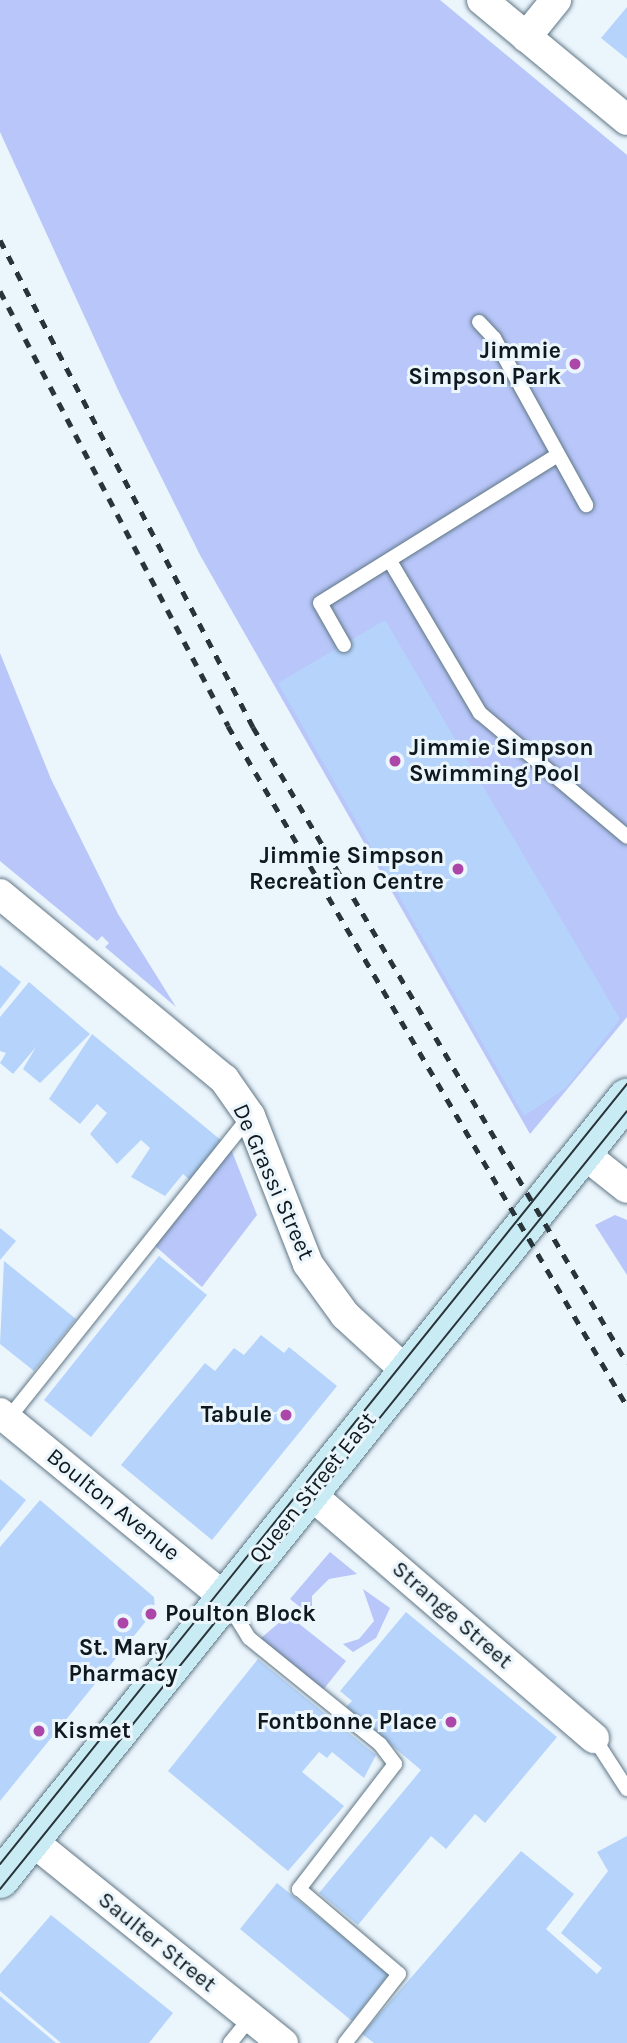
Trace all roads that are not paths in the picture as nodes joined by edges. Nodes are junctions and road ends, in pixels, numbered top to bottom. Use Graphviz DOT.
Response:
graph roads {
  1 [pos="482,0"];
  2 [pos="556,0"];
  3 [pos="526,37"];
  4 [pos="627,120"];
  5 [pos="479,322"];
  6 [pos="558,455"];
  7 [pos="586,505"];
  8 [pos="390,561"];
  9 [pos="344,645"];
  10 [pos="627,837"];
  11 [pos="0,894"];
  12 [pos="627,1098"];
  13 [pos="250,1116"];
  14 [pos="583,1153"];
  15 [pos="627,1188"];
  16 [pos="407,1372"];
  17 [pos="4,1416"];
  18 [pos="309,1493"];
  19 [pos="225,1598"];
  20 [pos="594,1738"];
  21 [pos="627,1789"];
  22 [pos="31,1840"];
  23 [pos="0,1879"];
  24 [pos="250,2018"];
  25 [pos="230,2043"];
  26 [pos="283,2043"];
  27 [pos="345,2043"];
  1 -- 3 [label="street"];
  2 -- 3 [label="street"];
  3 -- 4 [label="street"];
  5 -- 6 [label="lane"];
  6 -- 7 [label="lane"];
  6 -- 8 [label="lane"];
  8 -- 9 [label="lane"];
  8 -- 10 [label="lane"];
  11 -- 13 [label="street, De Grassi Street"];
  12 -- 14 [label="main road, Queen Street East"];
  13 -- 16 [label="street, De Grassi Street"];
  13 -- 17 [label="lane"];
  14 -- 15 [label="street"];
  14 -- 16 [label="main road, Queen Street East"];
  16 -- 18 [label="main road, Queen Street East"];
  17 -- 19 [label="street, Boulton Avenue"];
  18 -- 19 [label="main road, Queen Street East"];
  18 -- 20 [label="street, Strange Street"];
  19 -- 22 [label="main road, Queen Street East"];
  19 -- 27 [label="lane"];
  20 -- 21 [label="lane"];
  22 -- 23 [label="main road, Queen Street East"];
  22 -- 24 [label="street, Saulter Street"];
  24 -- 25 [label="lane"];
  24 -- 26 [label="street, Saulter Street"];
}
